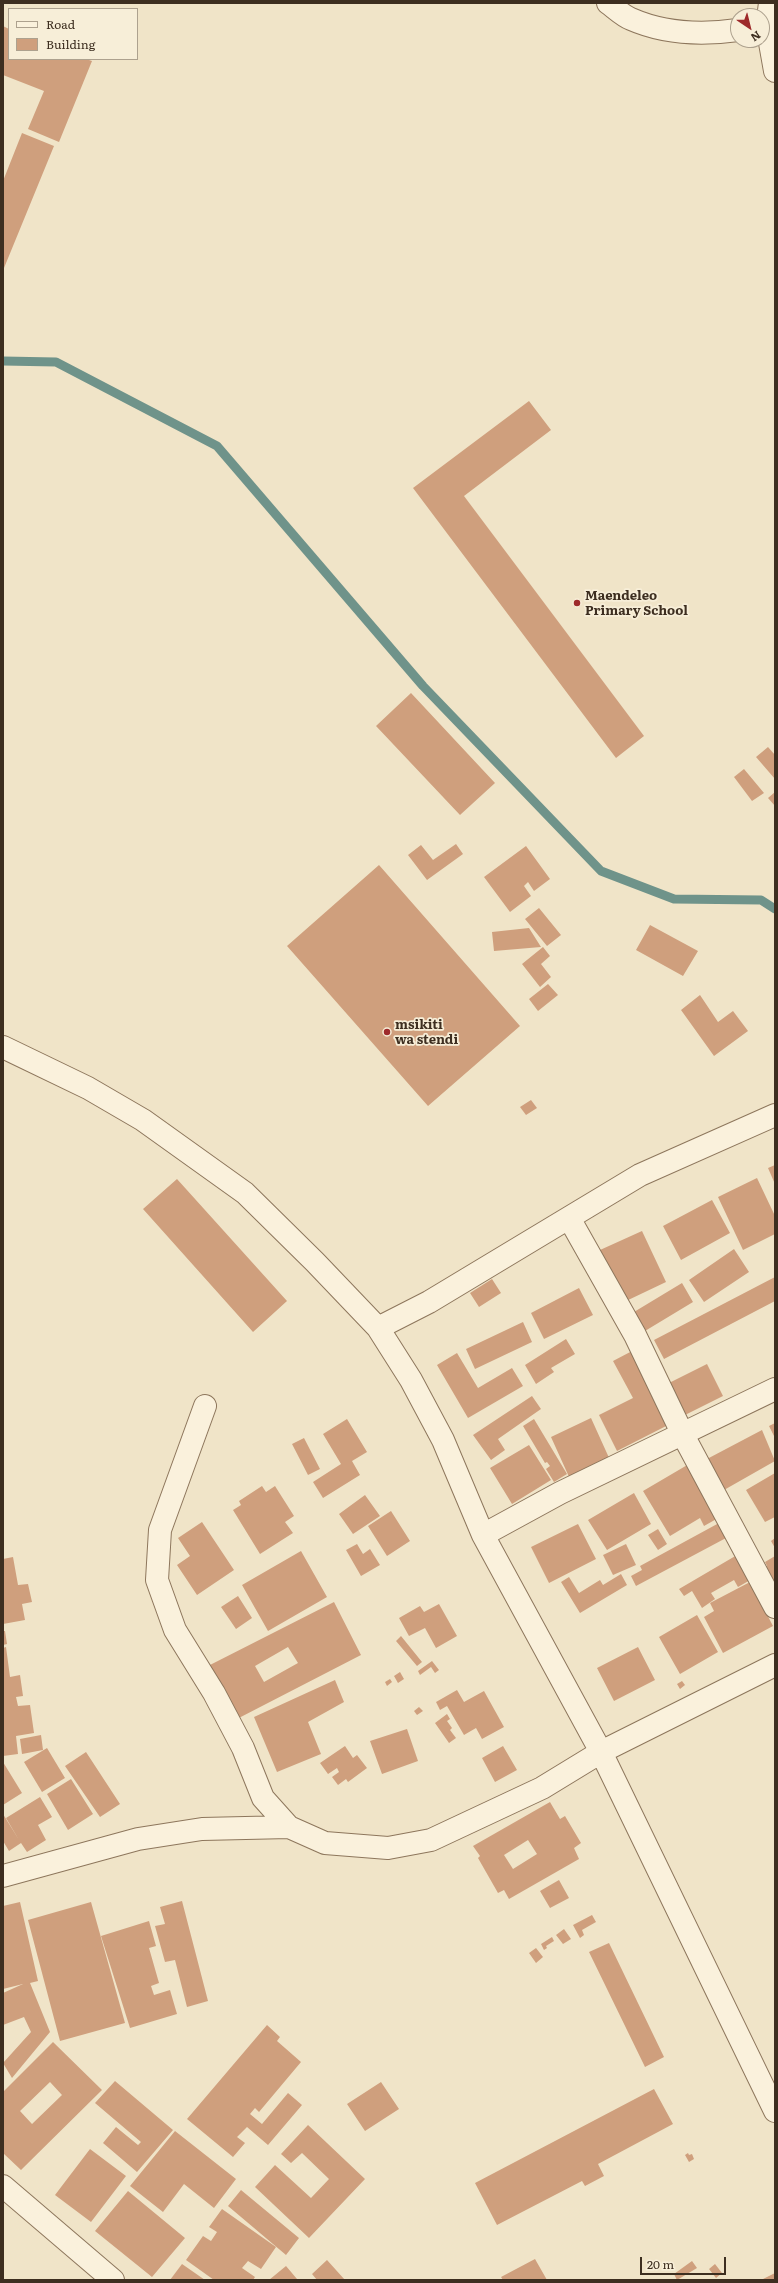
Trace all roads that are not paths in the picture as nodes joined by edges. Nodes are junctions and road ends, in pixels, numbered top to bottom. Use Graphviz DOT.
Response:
graph roads {
  1 [pos="608,3"];
  2 [pos="730,31"];
  3 [pos="769,48"];
  4 [pos="775,71"];
  5 [pos="3,1047"];
  6 [pos="775,1115"];
  7 [pos="569,1218"];
  8 [pos="378,1328"];
  9 [pos="775,1389"];
  10 [pos="204,1406"];
  11 [pos="683,1435"];
  12 [pos="483,1535"];
  13 [pos="775,1607"];
  14 [pos="775,1665"];
  15 [pos="601,1752"];
  16 [pos="289,1827"];
  17 [pos="3,1876"];
  18 [pos="775,2111"];
  19 [pos="3,2186"];
  20 [pos="113,2280"];
  1 -- 2 [label="street"];
  3 -- 4 [label="street"];
  5 -- 8 [label="street"];
  6 -- 7 [label="street"];
  7 -- 8 [label="street"];
  7 -- 11 [label="street"];
  8 -- 12 [label="street"];
  9 -- 11 [label="street"];
  10 -- 16 [label="street"];
  11 -- 12 [label="street"];
  11 -- 13 [label="street"];
  12 -- 15 [label="street"];
  14 -- 15 [label="street"];
  15 -- 16 [label="street"];
  15 -- 18 [label="street"];
  16 -- 17 [label="street"];
  19 -- 20 [label="street"];
}
